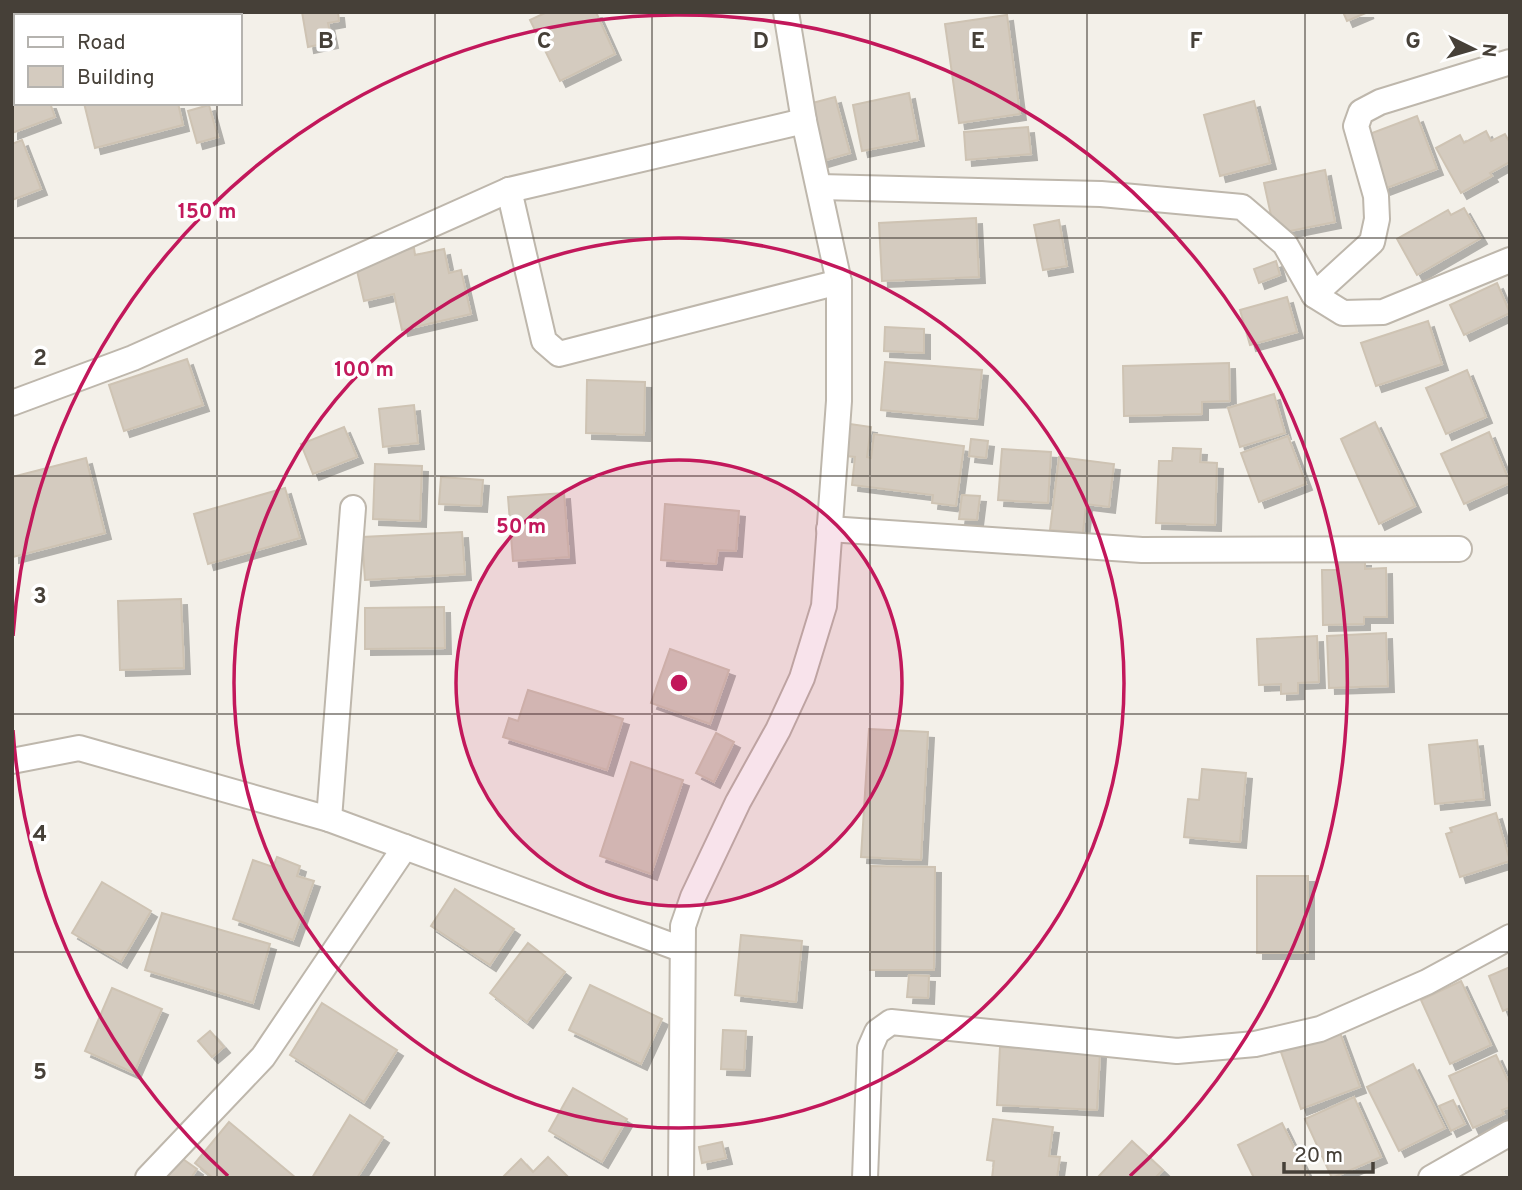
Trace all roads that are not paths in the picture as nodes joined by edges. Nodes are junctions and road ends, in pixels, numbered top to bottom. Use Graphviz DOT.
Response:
graph roads {
  1 [pos="786,12"];
  2 [pos="1510,62"];
  3 [pos="804,121"];
  4 [pos="820,187"];
  5 [pos="509,190"];
  6 [pos="1510,260"];
  7 [pos="839,282"];
  8 [pos="1314,295"];
  9 [pos="12,403"];
  10 [pos="353,508"];
  11 [pos="829,529"];
  12 [pos="1459,549"];
  13 [pos="12,761"];
  14 [pos="329,819"];
  15 [pos="405,847"];
  16 [pos="1510,937"];
  17 [pos="681,949"];
  18 [pos="1510,1133"];
  19 [pos="148,1178"];
  20 [pos="681,1178"];
  21 [pos="865,1178"];
  22 [pos="1431,1178"];
  1 -- 3 [label="street"];
  2 -- 8 [label="street"];
  3 -- 4 [label="street"];
  3 -- 5 [label="street"];
  4 -- 7 [label="street"];
  4 -- 8 [label="street"];
  5 -- 7 [label="street"];
  5 -- 9 [label="street"];
  6 -- 8 [label="street"];
  7 -- 11 [label="street"];
  10 -- 14 [label="street"];
  11 -- 12 [label="street"];
  11 -- 17 [label="street"];
  13 -- 14 [label="street"];
  14 -- 15 [label="street"];
  15 -- 17 [label="street"];
  15 -- 19 [label="street"];
  16 -- 21 [label="street"];
  17 -- 20 [label="street"];
  18 -- 22 [label="street"];
}
